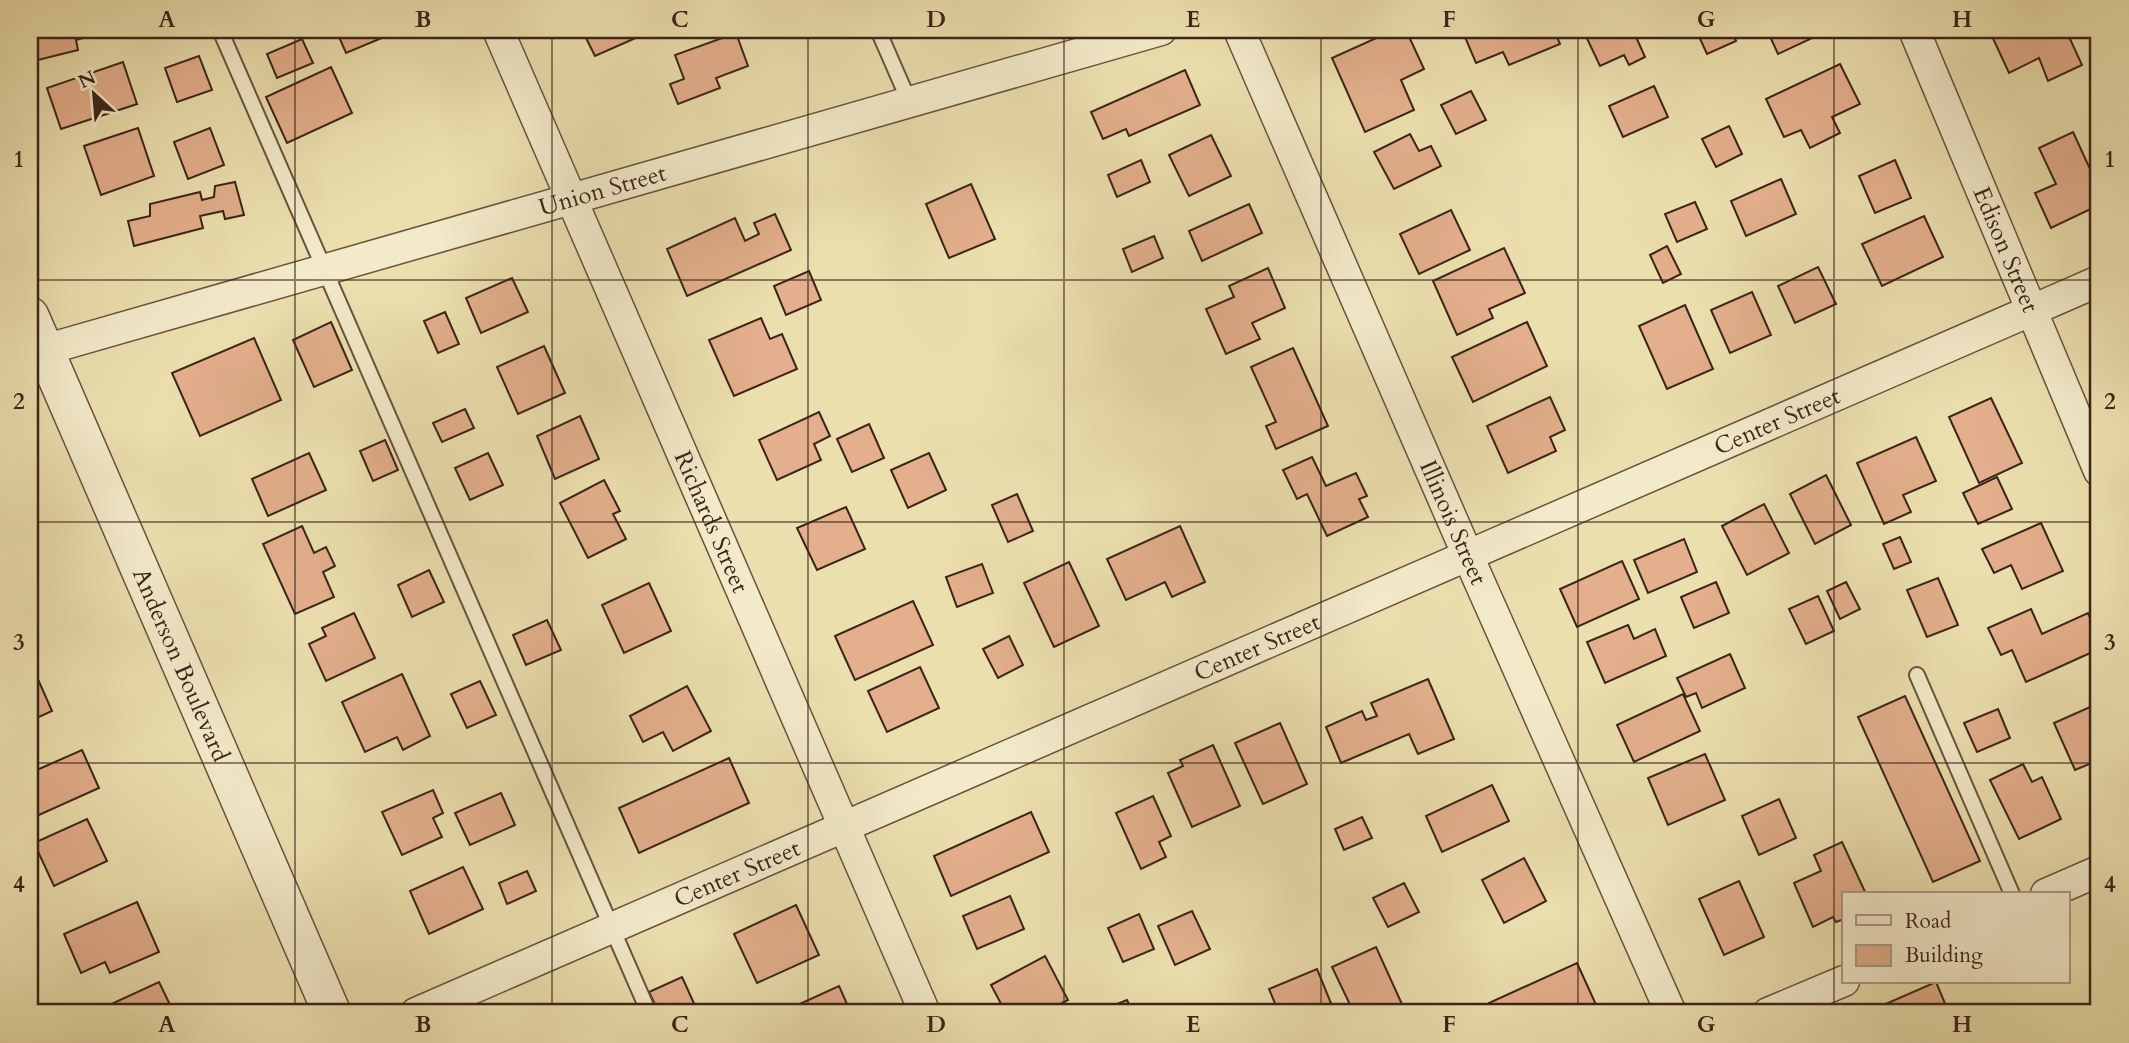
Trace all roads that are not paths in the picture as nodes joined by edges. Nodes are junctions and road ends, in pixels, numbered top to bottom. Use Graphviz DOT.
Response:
graph roads {
  1 [pos="220,30"];
  2 [pos="498,30"];
  3 [pos="878,30"];
  4 [pos="1161,30"];
  5 [pos="1239,30"];
  6 [pos="1914,30"];
  7 [pos="909,101"];
  8 [pos="572,197"];
  9 [pos="325,269"];
  10 [pos="2099,281"];
  11 [pos="2030,310"];
  12 [pos="30,316"];
  13 [pos="44,350"];
  14 [pos="2099,471"];
  15 [pos="1468,556"];
  16 [pos="1917,675"];
  17 [pos="844,828"];
  18 [pos="2099,871"];
  19 [pos="2011,892"];
  20 [pos="2051,892"];
  21 [pos="611,928"];
  22 [pos="1842,982"];
  23 [pos="332,1013"];
  24 [pos="416,1013"];
  25 [pos="649,1013"];
  26 [pos="925,1013"];
  27 [pos="1671,1013"];
  28 [pos="1768,1013"];
  1 -- 9 [label="lane"];
  2 -- 8 [label="street, Richards Street"];
  3 -- 7 [label="lane"];
  4 -- 7 [label="street, Union Street"];
  5 -- 15 [label="street, Illinois Street"];
  6 -- 11 [label="street, Edison Street"];
  7 -- 8 [label="street, Union Street"];
  8 -- 9 [label="street, Union Street"];
  8 -- 17 [label="street, Richards Street"];
  9 -- 13 [label="street, Union Street"];
  9 -- 21 [label="lane"];
  10 -- 11 [label="street, Center Street"];
  11 -- 14 [label="street, Edison Street"];
  11 -- 15 [label="street, Center Street"];
  12 -- 13 [label="street, Anderson Boulevard"];
  13 -- 23 [label="street, Anderson Boulevard"];
  15 -- 17 [label="street, Center Street"];
  15 -- 27 [label="street, Illinois Street"];
  16 -- 19 [label="lane"];
  17 -- 21 [label="street, Center Street"];
  17 -- 26 [label="street, Richards Street"];
  18 -- 20 [label="street"];
  21 -- 24 [label="street, Center Street"];
  21 -- 25 [label="lane"];
  22 -- 28 [label="street"];
}
